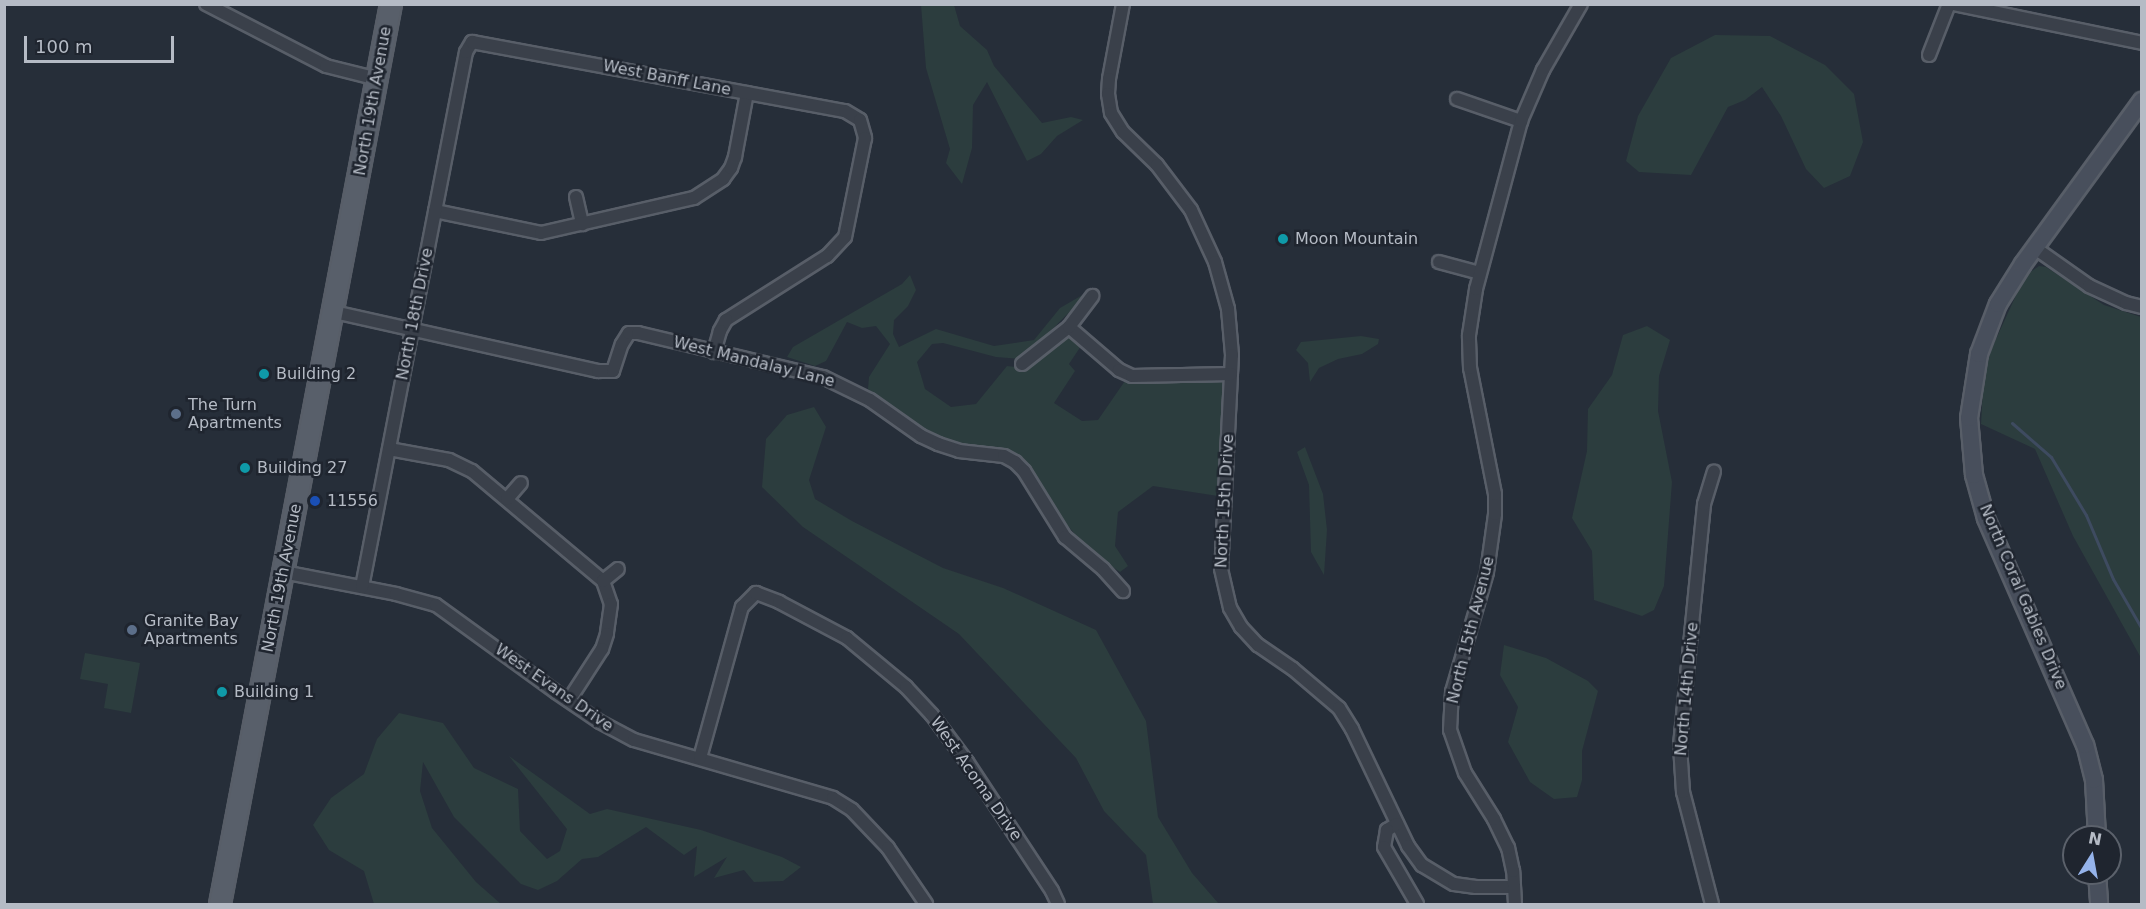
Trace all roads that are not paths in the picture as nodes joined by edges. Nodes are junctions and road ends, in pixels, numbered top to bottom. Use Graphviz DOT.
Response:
graph roads {
  1 [pos="206,4"];
  2 [pos="391,4"];
  3 [pos="1123,4"];
  4 [pos="1581,4"];
  5 [pos="1949,4"];
  6 [pos="1954,4"];
  7 [pos="2014,4"];
  8 [pos="2011,18"];
  9 [pos="472,42"];
  10 [pos="2142,43"];
  11 [pos="1929,55"];
  12 [pos="378,79"];
  13 [pos="747,93"];
  14 [pos="1457,99"];
  15 [pos="2142,101"];
  16 [pos="1521,121"];
  17 [pos="576,197"];
  18 [pos="435,211"];
  19 [pos="582,224"];
  20 [pos="2035,248"];
  21 [pos="1439,262"];
  22 [pos="1480,273"];
  23 [pos="1092,296"];
  24 [pos="2142,307"];
  25 [pos="334,312"];
  26 [pos="1069,327"];
  27 [pos="412,328"];
  28 [pos="714,352"];
  29 [pos="1022,364"];
  30 [pos="1231,374"];
  31 [pos="388,449"];
  32 [pos="1714,471"];
  33 [pos="521,483"];
  34 [pos="507,499"];
  35 [pos="618,569"];
  36 [pos="283,572"];
  37 [pos="603,581"];
  38 [pos="362,587"];
  39 [pos="1123,591"];
  40 [pos="568,700"];
  41 [pos="700,758"];
  42 [pos="1397,824"];
  43 [pos="2096,825"];
  44 [pos="2098,885"];
  45 [pos="1514,886"];
  46 [pos="220,904"];
  47 [pos="926,904"];
  48 [pos="1058,904"];
  49 [pos="1417,904"];
  50 [pos="1515,904"];
  51 [pos="1712,904"];
  52 [pos="2099,904"];
  1 -- 12 [label="street"];
  2 -- 12 [label="main road, North 19th Avenue"];
  3 -- 30 [label="street, North 15th Drive"];
  4 -- 16 [label="street, North 15th Avenue"];
  5 -- 11 [label="street"];
  6 -- 8 [label="street"];
  7 -- 8 [label="street"];
  8 -- 10 [label="street"];
  9 -- 13 [label="street, West Banff Lane"];
  9 -- 18 [label="street, North 18th Drive"];
  12 -- 25 [label="main road, North 19th Avenue"];
  13 -- 19 [label="street"];
  13 -- 28 [label="street, West Banff Lane"];
  14 -- 16 [label="street"];
  15 -- 20 [label="street, North Coral Gables Drive"];
  16 -- 22 [label="street, North 15th Avenue"];
  17 -- 19 [label="street"];
  18 -- 19 [label="street"];
  18 -- 27 [label="street, North 18th Drive"];
  20 -- 24 [label="street"];
  20 -- 43 [label="street, North Coral Gables Drive"];
  21 -- 22 [label="street"];
  22 -- 45 [label="street, North 15th Avenue"];
  23 -- 26 [label="street"];
  25 -- 27 [label="street, West Mandalay Lane"];
  25 -- 36 [label="main road, North 19th Avenue"];
  26 -- 29 [label="street"];
  26 -- 30 [label="street"];
  27 -- 28 [label="street, West Mandalay Lane"];
  27 -- 31 [label="street, North 18th Drive"];
  28 -- 39 [label="street, West Mandalay Lane"];
  30 -- 42 [label="street, North 15th Drive"];
  31 -- 34 [label="street"];
  31 -- 38 [label="street, North 18th Drive"];
  32 -- 51 [label="street, North 14th Drive"];
  33 -- 34 [label="street"];
  34 -- 37 [label="street"];
  35 -- 37 [label="street"];
  36 -- 38 [label="street, West Evans Drive"];
  36 -- 46 [label="main road, North 19th Avenue"];
  37 -- 40 [label="street"];
  38 -- 40 [label="street, West Evans Drive"];
  40 -- 41 [label="street, West Evans Drive"];
  41 -- 47 [label="street, West Evans Drive"];
  41 -- 48 [label="street, West Acoma Drive"];
  42 -- 45 [label="street, North 15th Drive"];
  42 -- 49 [label="street"];
  44 -- 52 [label="street"];
  45 -- 50 [label="street, North 15th Avenue"];
}
